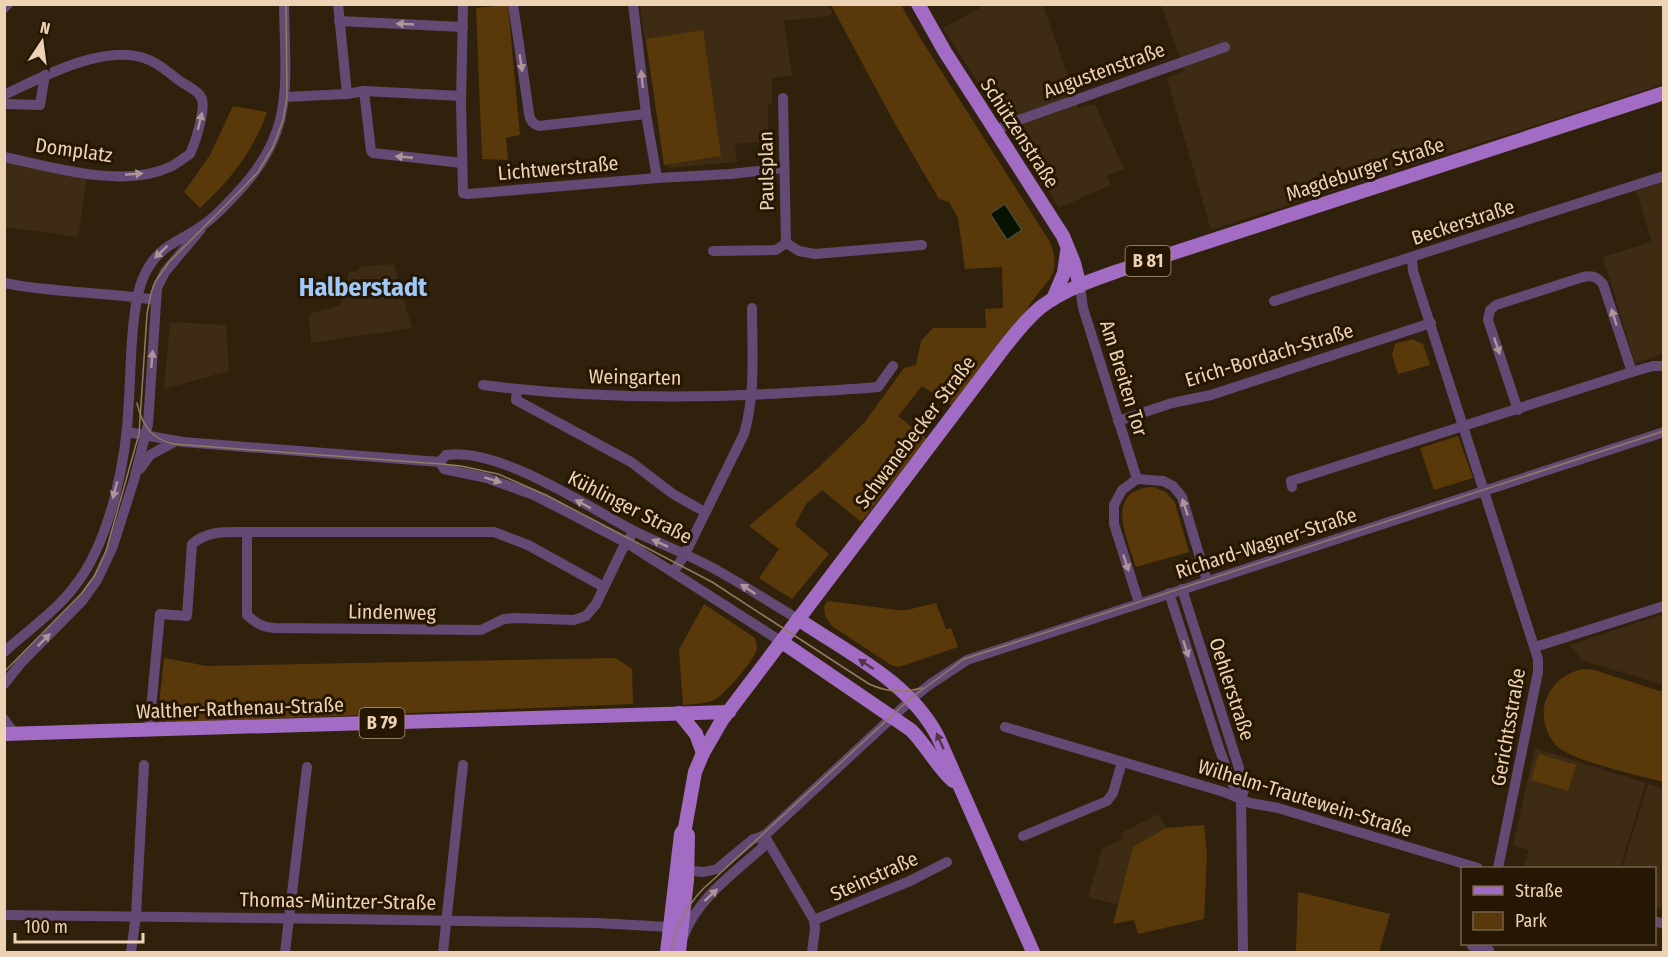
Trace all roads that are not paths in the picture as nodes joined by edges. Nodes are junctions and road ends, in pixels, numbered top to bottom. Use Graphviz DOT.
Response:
graph roads {
  1 [pos="8,4"];
  2 [pos="284,4"];
  3 [pos="338,4"];
  4 [pos="463,4"];
  5 [pos="513,4"];
  6 [pos="633,4"];
  7 [pos="918,4"];
  8 [pos="4,8"];
  9 [pos="339,21"];
  10 [pos="463,27"];
  11 [pos="1225,47"];
  12 [pos="45,75"];
  13 [pos="364,91"];
  14 [pos="1664,93"];
  15 [pos="347,94"];
  16 [pos="4,95"];
  17 [pos="461,96"];
  18 [pos="285,97"];
  19 [pos="783,98"];
  20 [pos="4,104"];
  21 [pos="646,114"];
  22 [pos="996,130"];
  23 [pos="4,157"];
  24 [pos="462,163"];
  25 [pos="783,168"];
  26 [pos="1664,176"];
  27 [pos="657,178"];
  28 [pos="204,224"];
  29 [pos="786,243"];
  30 [pos="922,245"];
  31 [pos="1068,247"];
  32 [pos="713,251"];
  33 [pos="1412,258"];
  34 [pos="5,284"];
  35 [pos="1080,286"];
  36 [pos="137,297"];
  37 [pos="1053,299"];
  38 [pos="155,300"];
  39 [pos="1274,301"];
  40 [pos="752,308"];
  41 [pos="1431,323"];
  42 [pos="893,366"];
  43 [pos="1664,366"];
  44 [pos="1632,372"];
  45 [pos="483,385"];
  46 [pos="518,389"];
  47 [pos="752,395"];
  48 [pos="1518,410"];
  49 [pos="1118,422"];
  50 [pos="1464,427"];
  51 [pos="127,432"];
  52 [pos="1664,432"];
  53 [pos="146,436"];
  54 [pos="175,442"];
  55 [pos="440,462"];
  56 [pos="1137,479"];
  57 [pos="134,480"];
  58 [pos="1292,487"];
  59 [pos="1485,490"];
  60 [pos="705,512"];
  61 [pos="634,531"];
  62 [pos="247,532"];
  63 [pos="627,543"];
  64 [pos="685,554"];
  65 [pos="674,571"];
  66 [pos="1208,581"];
  67 [pos="604,587"];
  68 [pos="1182,589"];
  69 [pos="1168,593"];
  70 [pos="1139,603"];
  71 [pos="1664,606"];
  72 [pos="798,619"];
  73 [pos="782,642"];
  74 [pos="1535,647"];
  75 [pos="4,652"];
  76 [pos="4,684"];
  77 [pos="912,699"];
  78 [pos="729,711"];
  79 [pos="679,713"];
  80 [pos="894,716"];
  81 [pos="4,719"];
  82 [pos="1005,727"];
  83 [pos="149,730"];
  84 [pos="11,734"];
  85 [pos="703,753"];
  86 [pos="1122,762"];
  87 [pos="144,765"];
  88 [pos="464,765"];
  89 [pos="307,767"];
  90 [pos="960,788"];
  91 [pos="1241,799"];
  92 [pos="763,834"];
  93 [pos="1023,836"];
  94 [pos="947,862"];
  95 [pos="1475,867"];
  96 [pos="1498,867"];
  97 [pos="682,870"];
  98 [pos="4,915"];
  99 [pos="136,915"];
  100 [pos="290,918"];
  101 [pos="814,920"];
  102 [pos="447,922"];
  103 [pos="670,927"];
  104 [pos="1472,945"];
  105 [pos="679,948"];
  106 [pos="1489,949"];
  107 [pos="131,952"];
  108 [pos="285,952"];
  109 [pos="443,952"];
  110 [pos="667,952"];
  111 [pos="812,952"];
  112 [pos="1033,952"];
  113 [pos="1243,952"];
  1 -- 8 [label="street"];
  2 -- 18 [label="street"];
  3 -- 9 [label="street"];
  4 -- 10 [label="street"];
  5 -- 21 [label="street, one-way"];
  21 -- 6 [label="street, one-way"];
  7 -- 22 [label="main road, Schützenstraße"];
  10 -- 9 [label="street, one-way"];
  9 -- 15 [label="street"];
  10 -- 17 [label="street"];
  11 -- 22 [label="street, Augustenstraße"];
  12 -- 16 [label="street, Domplatz"];
  12 -- 20 [label="street, Domplatz"];
  23 -- 12 [label="street, Domplatz, one-way"];
  13 -- 15 [label="street"];
  13 -- 17 [label="street"];
  24 -- 13 [label="street, one-way"];
  14 -- 35 [label="main road, Magdeburger Straße / B 81"];
  15 -- 18 [label="street"];
  17 -- 24 [label="street"];
  18 -- 28 [label="street"];
  19 -- 25 [label="street, Paulsplan"];
  21 -- 27 [label="street"];
  22 -- 31 [label="main road, Schützenstraße"];
  24 -- 27 [label="street, Lichtwerstraße"];
  25 -- 27 [label="street, Lichtwerstraße"];
  25 -- 29 [label="street, Paulsplan"];
  26 -- 33 [label="street, Beckerstraße"];
  28 -- 36 [label="street, one-way"];
  28 -- 38 [label="street"];
  29 -- 30 [label="street"];
  29 -- 32 [label="street"];
  31 -- 35 [label="main road, Schützenstraße"];
  31 -- 37 [label="main road"];
  33 -- 39 [label="street, Beckerstraße"];
  33 -- 41 [label="street, Gerichtsstraße"];
  34 -- 36 [label="street"];
  35 -- 37 [label="main road, Schwanebecker Straße / B 81"];
  35 -- 49 [label="street, Am Breiten Tor"];
  36 -- 38 [label="street"];
  36 -- 51 [label="street"];
  37 -- 72 [label="main road, Schwanebecker Straße / B 81"];
  53 -- 38 [label="street, one-way"];
  40 -- 47 [label="street"];
  41 -- 49 [label="street, Erich-Bordach-Straße"];
  41 -- 50 [label="street, Gerichtsstraße"];
  42 -- 47 [label="street, Weingarten"];
  43 -- 44 [label="street"];
  44 -- 48 [label="street"];
  44 -- 48 [label="street, one-way"];
  45 -- 46 [label="street, Weingarten"];
  46 -- 47 [label="street, Weingarten"];
  46 -- 60 [label="street"];
  47 -- 60 [label="street"];
  48 -- 50 [label="street"];
  49 -- 56 [label="street, Am Breiten Tor"];
  50 -- 58 [label="street"];
  50 -- 59 [label="street, Gerichtsstraße"];
  51 -- 53 [label="street, Kühlinger Straße"];
  51 -- 75 [label="street, one-way"];
  52 -- 59 [label="street, Richard-Wagner-Straße"];
  53 -- 54 [label="street, Kühlinger Straße"];
  53 -- 57 [label="street"];
  54 -- 55 [label="street, Kühlinger Straße"];
  54 -- 57 [label="street"];
  61 -- 55 [label="street, Kühlinger Straße, one-way"];
  55 -- 63 [label="street, Kühlinger Straße, one-way"];
  66 -- 56 [label="street, one-way"];
  56 -- 70 [label="street, one-way"];
  76 -- 57 [label="street, one-way"];
  59 -- 66 [label="street, Richard-Wagner-Straße"];
  59 -- 74 [label="street, Gerichtsstraße"];
  60 -- 64 [label="street"];
  61 -- 63 [label="street, Lindenweg"];
  64 -- 61 [label="street, Kühlinger Straße, one-way"];
  62 -- 67 [label="street"];
  62 -- 67 [label="street, Lindenweg"];
  62 -- 83 [label="street"];
  63 -- 65 [label="street, Kühlinger Straße"];
  63 -- 67 [label="street, Lindenweg"];
  64 -- 65 [label="street"];
  72 -- 64 [label="street, Kühlinger Straße, one-way"];
  65 -- 73 [label="street, Kühlinger Straße"];
  66 -- 68 [label="street, Richard-Wagner-Straße"];
  68 -- 69 [label="street, Richard-Wagner-Straße"];
  68 -- 91 [label="street, Oehlerstraße"];
  69 -- 70 [label="street, Richard-Wagner-Straße"];
  69 -- 91 [label="street, Oehlerstraße, one-way"];
  70 -- 77 [label="street, Richard-Wagner-Straße"];
  71 -- 74 [label="street"];
  72 -- 73 [label="main road, B 81"];
  77 -- 72 [label="main road, one-way"];
  73 -- 78 [label="main road, B 81"];
  73 -- 80 [label="main road"];
  74 -- 96 [label="street, Gerichtsstraße"];
  77 -- 80 [label="street, Richard-Wagner-Straße"];
  90 -- 77 [label="main road, one-way"];
  78 -- 79 [label="main road, Walther-Rathenau-Straße / B 79"];
  78 -- 85 [label="main road, B 81"];
  79 -- 83 [label="main road, Walther-Rathenau-Straße / B 79"];
  79 -- 85 [label="main road"];
  80 -- 90 [label="main road"];
  80 -- 92 [label="street, Richard-Wagner-Straße"];
  81 -- 84 [label="street"];
  82 -- 86 [label="street, Wilhelm-Trautewein-Straße"];
  83 -- 84 [label="main road, Walther-Rathenau-Straße / B 79"];
  85 -- 97 [label="main road, B 81"];
  86 -- 91 [label="street, Wilhelm-Trautewein-Straße"];
  86 -- 93 [label="street"];
  87 -- 99 [label="street"];
  88 -- 102 [label="street"];
  89 -- 100 [label="street"];
  90 -- 112 [label="main road"];
  91 -- 95 [label="street, Wilhelm-Trautewein-Straße"];
  91 -- 113 [label="street, Oehlerstraße"];
  92 -- 97 [label="street"];
  92 -- 101 [label="street"];
  105 -- 92 [label="street, one-way"];
  94 -- 101 [label="street, Steinstraße"];
  97 -- 103 [label="main road, B 81"];
  97 -- 105 [label="main road, B 81"];
  98 -- 99 [label="street, Thomas-Müntzer-Straße"];
  99 -- 100 [label="street, Thomas-Müntzer-Straße"];
  99 -- 107 [label="street"];
  100 -- 102 [label="street, Thomas-Müntzer-Straße"];
  100 -- 108 [label="street"];
  101 -- 111 [label="street"];
  102 -- 103 [label="street, Thomas-Müntzer-Straße"];
  102 -- 109 [label="street"];
  103 -- 110 [label="main road, B 81"];
  104 -- 106 [label="street"];
}
